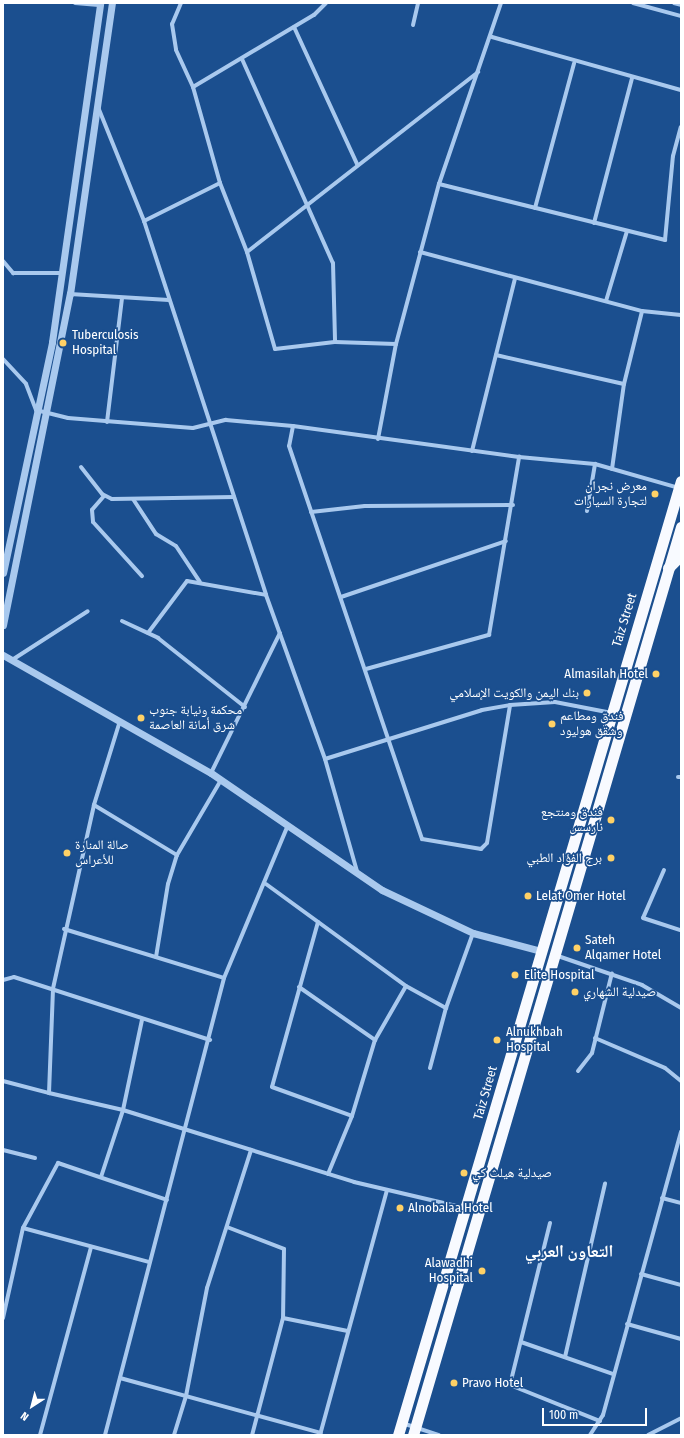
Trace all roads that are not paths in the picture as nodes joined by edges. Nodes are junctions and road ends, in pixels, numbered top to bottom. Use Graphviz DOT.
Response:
graph roads {
  1 [pos="75,3"];
  2 [pos="112,3"];
  3 [pos="181,3"];
  4 [pos="326,3"];
  5 [pos="418,3"];
  6 [pos="501,3"];
  7 [pos="633,3"];
  8 [pos="674,3"];
  9 [pos="99,4"];
  10 [pos="681,5"];
  11 [pos="681,16"];
  12 [pos="413,25"];
  13 [pos="294,28"];
  14 [pos="492,37"];
  15 [pos="242,59"];
  16 [pos="574,63"];
  17 [pos="479,72"];
  18 [pos="632,78"];
  19 [pos="193,87"];
  20 [pos="681,90"];
  21 [pos="85,102"];
  22 [pos="98,107"];
  23 [pos="681,127"];
  24 [pos="357,164"];
  25 [pos="220,183"];
  26 [pos="438,184"];
  27 [pos="309,207"];
  28 [pos="535,208"];
  29 [pos="144,221"];
  30 [pos="594,223"];
  31 [pos="627,232"];
  32 [pos="247,252"];
  33 [pos="420,252"];
  34 [pos="3,261"];
  35 [pos="59,273"];
  36 [pos="515,278"];
  37 [pos="70,294"];
  38 [pos="122,298"];
  39 [pos="169,300"];
  40 [pos="606,301"];
  41 [pos="642,311"];
  42 [pos="681,315"];
  43 [pos="335,342"];
  44 [pos="396,344"];
  45 [pos="496,355"];
  46 [pos="3,359"];
  47 [pos="624,384"];
  48 [pos="36,410"];
  49 [pos="46,413"];
  50 [pos="108,422"];
  51 [pos="210,424"];
  52 [pos="292,426"];
  53 [pos="378,439"];
  54 [pos="472,451"];
  55 [pos="519,457"];
  56 [pos="595,464"];
  57 [pos="81,467"];
  58 [pos="612,469"];
  59 [pos="680,485"];
  60 [pos="104,496"];
  61 [pos="234,497"];
  62 [pos="133,499"];
  63 [pos="513,505"];
  64 [pos="587,511"];
  65 [pos="311,512"];
  66 [pos="681,527"];
  67 [pos="506,540"];
  68 [pos="681,555"];
  69 [pos="665,572"];
  70 [pos="3,573"];
  71 [pos="142,576"];
  72 [pos="201,582"];
  73 [pos="266,595"];
  74 [pos="341,597"];
  75 [pos="88,611"];
  76 [pos="122,621"];
  77 [pos="3,625"];
  78 [pos="148,633"];
  79 [pos="280,633"];
  80 [pos="3,654"];
  81 [pos="12,660"];
  82 [pos="366,668"];
  83 [pos="510,705"];
  84 [pos="245,707"];
  85 [pos="612,713"];
  86 [pos="119,724"];
  87 [pos="607,730"];
  88 [pos="621,733"];
  89 [pos="389,739"];
  90 [pos="325,759"];
  91 [pos="211,773"];
  92 [pos="221,780"];
  93 [pos="94,805"];
  94 [pos="288,824"];
  95 [pos="177,855"];
  96 [pos="664,870"];
  97 [pos="357,871"];
  98 [pos="266,884"];
  99 [pos="318,922"];
  100 [pos="64,929"];
  101 [pos="681,930"];
  102 [pos="473,933"];
  103 [pos="541,951"];
  104 [pos="553,954"];
  105 [pos="156,957"];
  106 [pos="612,973"];
  107 [pos="224,978"];
  108 [pos="3,980"];
  109 [pos="406,986"];
  110 [pos="299,987"];
  111 [pos="53,990"];
  112 [pos="446,1008"];
  113 [pos="681,1008"];
  114 [pos="142,1020"];
  115 [pos="595,1038"];
  116 [pos="210,1040"];
  117 [pos="375,1040"];
  118 [pos="430,1068"];
  119 [pos="578,1071"];
  120 [pos="681,1080"];
  121 [pos="3,1081"];
  122 [pos="49,1093"];
  123 [pos="122,1110"];
  124 [pos="352,1116"];
  125 [pos="187,1130"];
  126 [pos="681,1132"];
  127 [pos="3,1150"];
  128 [pos="250,1150"];
  129 [pos="35,1158"];
  130 [pos="328,1174"];
  131 [pos="101,1178"];
  132 [pos="605,1184"];
  133 [pos="387,1190"];
  134 [pos="662,1198"];
  135 [pos="167,1200"];
  136 [pos="681,1203"];
  137 [pos="468,1208"];
  138 [pos="550,1223"];
  139 [pos="227,1227"];
  140 [pos="23,1228"];
  141 [pos="91,1247"];
  142 [pos="149,1262"];
  143 [pos="641,1274"];
  144 [pos="681,1285"];
  145 [pos="3,1318"];
  146 [pos="283,1318"];
  147 [pos="627,1324"];
  148 [pos="348,1332"];
  149 [pos="681,1339"];
  150 [pos="521,1342"];
  151 [pos="565,1357"];
  152 [pos="613,1374"];
  153 [pos="120,1378"];
  154 [pos="186,1396"];
  155 [pos="257,1415"];
  156 [pos="681,1418"];
  157 [pos="600,1421"];
  158 [pos="402,1423"];
  159 [pos="414,1431"];
  160 [pos="321,1434"];
  161 [pos="40,1435"];
  162 [pos="105,1435"];
  163 [pos="174,1435"];
  164 [pos="252,1435"];
  165 [pos="398,1435"];
  166 [pos="439,1435"];
  167 [pos="590,1435"];
  168 [pos="648,1435"];
  1 -- 9 [label="street"];
  2 -- 22 [label="street"];
  3 -- 19 [label="street"];
  4 -- 13 [label="street"];
  5 -- 12 [label="street"];
  6 -- 14 [label="street"];
  7 -- 11 [label="street"];
  8 -- 10 [label="street"];
  9 -- 21 [label="street"];
  13 -- 15 [label="street"];
  13 -- 24 [label="street"];
  14 -- 16 [label="street"];
  14 -- 17 [label="street"];
  15 -- 19 [label="street"];
  15 -- 27 [label="street"];
  16 -- 18 [label="street"];
  16 -- 28 [label="street"];
  17 -- 24 [label="street"];
  17 -- 26 [label="street"];
  18 -- 20 [label="street"];
  18 -- 30 [label="street"];
  19 -- 25 [label="street"];
  21 -- 22 [label="street"];
  21 -- 35 [label="street"];
  22 -- 29 [label="street"];
  22 -- 37 [label="street"];
  23 -- 31 [label="street"];
  24 -- 27 [label="street"];
  25 -- 29 [label="street"];
  25 -- 32 [label="street"];
  26 -- 28 [label="street"];
  26 -- 33 [label="street"];
  27 -- 32 [label="street"];
  27 -- 43 [label="street"];
  28 -- 30 [label="street"];
  29 -- 39 [label="street"];
  30 -- 31 [label="street"];
  31 -- 40 [label="street"];
  32 -- 43 [label="street"];
  33 -- 36 [label="street"];
  33 -- 44 [label="street"];
  34 -- 35 [label="street"];
  35 -- 48 [label="street"];
  36 -- 40 [label="street"];
  36 -- 45 [label="street"];
  37 -- 38 [label="street"];
  37 -- 49 [label="street"];
  38 -- 39 [label="street"];
  38 -- 50 [label="street"];
  39 -- 51 [label="street"];
  40 -- 41 [label="street"];
  41 -- 42 [label="street"];
  41 -- 47 [label="street"];
  43 -- 44 [label="street"];
  44 -- 53 [label="street"];
  45 -- 47 [label="street"];
  45 -- 54 [label="street"];
  46 -- 48 [label="street"];
  47 -- 58 [label="street"];
  48 -- 49 [label="street"];
  48 -- 70 [label="street"];
  49 -- 50 [label="street"];
  49 -- 77 [label="street"];
  50 -- 51 [label="street"];
  51 -- 52 [label="street"];
  51 -- 61 [label="street"];
  52 -- 53 [label="street"];
  52 -- 65 [label="street"];
  53 -- 54 [label="street"];
  54 -- 55 [label="street"];
  55 -- 56 [label="street"];
  55 -- 63 [label="street"];
  56 -- 58 [label="street"];
  56 -- 64 [label="street"];
  57 -- 60 [label="street"];
  58 -- 59 [label="street"];
  59 -- 85 [label="highway, Taiz Street"];
  60 -- 62 [label="street"];
  60 -- 71 [label="street"];
  61 -- 62 [label="street"];
  61 -- 73 [label="street"];
  62 -- 72 [label="street"];
  63 -- 65 [label="street"];
  63 -- 67 [label="street"];
  65 -- 74 [label="street"];
  66 -- 69 [label="highway, Taiz Street"];
  67 -- 74 [label="street"];
  67 -- 82 [label="street"];
  68 -- 69 [label="highway"];
  69 -- 88 [label="highway, Taiz Street"];
  72 -- 73 [label="street"];
  72 -- 78 [label="street"];
  73 -- 79 [label="street"];
  74 -- 82 [label="street"];
  75 -- 81 [label="street"];
  76 -- 78 [label="street"];
  78 -- 84 [label="street"];
  79 -- 84 [label="street"];
  79 -- 90 [label="street"];
  80 -- 81 [label="street"];
  81 -- 86 [label="street"];
  82 -- 89 [label="street"];
  83 -- 85 [label="street"];
  83 -- 89 [label="street"];
  83 -- 89 [label="street"];
  84 -- 91 [label="street"];
  85 -- 87 [label="highway, Taiz Street"];
  86 -- 91 [label="street"];
  86 -- 93 [label="street"];
  87 -- 88 [label="highway"];
  87 -- 103 [label="highway, Taiz Street"];
  88 -- 104 [label="highway, Taiz Street"];
  89 -- 90 [label="street"];
  90 -- 97 [label="street"];
  91 -- 92 [label="street"];
  92 -- 94 [label="street"];
  92 -- 95 [label="street"];
  93 -- 95 [label="street"];
  93 -- 100 [label="street"];
  94 -- 97 [label="street"];
  94 -- 98 [label="street"];
  95 -- 105 [label="street"];
  96 -- 101 [label="street"];
  97 -- 102 [label="street"];
  98 -- 99 [label="street"];
  98 -- 107 [label="street"];
  99 -- 109 [label="street"];
  99 -- 110 [label="street"];
  100 -- 105 [label="street"];
  100 -- 111 [label="street"];
  102 -- 103 [label="street"];
  102 -- 112 [label="street"];
  103 -- 104 [label="highway"];
  103 -- 137 [label="highway, Taiz Street"];
  104 -- 106 [label="street"];
  104 -- 159 [label="highway, Taiz Street"];
  105 -- 107 [label="street"];
  106 -- 113 [label="street"];
  106 -- 115 [label="street"];
  107 -- 116 [label="street"];
  108 -- 111 [label="street"];
  109 -- 112 [label="street"];
  109 -- 117 [label="street"];
  110 -- 117 [label="street"];
  110 -- 124 [label="street"];
  111 -- 114 [label="street"];
  111 -- 122 [label="street"];
  112 -- 118 [label="street"];
  114 -- 116 [label="street"];
  114 -- 123 [label="street"];
  115 -- 119 [label="street"];
  115 -- 120 [label="street"];
  116 -- 125 [label="street"];
  117 -- 124 [label="street"];
  121 -- 122 [label="street"];
  122 -- 123 [label="street"];
  123 -- 125 [label="street"];
  123 -- 131 [label="street"];
  124 -- 130 [label="street"];
  125 -- 128 [label="street"];
  125 -- 135 [label="street"];
  126 -- 134 [label="street"];
  127 -- 129 [label="street"];
  128 -- 130 [label="street"];
  128 -- 139 [label="street"];
  130 -- 133 [label="street"];
  131 -- 135 [label="street"];
  131 -- 140 [label="street"];
  132 -- 151 [label="street"];
  133 -- 137 [label="street"];
  133 -- 148 [label="street"];
  134 -- 136 [label="street"];
  134 -- 143 [label="street"];
  135 -- 142 [label="street"];
  137 -- 158 [label="highway, Taiz Street"];
  138 -- 150 [label="street"];
  139 -- 146 [label="street"];
  139 -- 154 [label="street"];
  140 -- 141 [label="street"];
  140 -- 145 [label="street"];
  141 -- 142 [label="street"];
  141 -- 161 [label="street"];
  142 -- 153 [label="street"];
  143 -- 144 [label="street"];
  143 -- 147 [label="street"];
  146 -- 148 [label="street"];
  146 -- 155 [label="street"];
  147 -- 149 [label="street"];
  147 -- 152 [label="street"];
  148 -- 160 [label="street"];
  150 -- 151 [label="street"];
  150 -- 157 [label="street"];
  151 -- 152 [label="street"];
  152 -- 157 [label="street"];
  153 -- 154 [label="street"];
  153 -- 162 [label="street"];
  154 -- 155 [label="street"];
  154 -- 163 [label="street"];
  155 -- 160 [label="street"];
  155 -- 164 [label="street"];
  156 -- 168 [label="street"];
  157 -- 167 [label="street"];
  158 -- 159 [label="street"];
  158 -- 165 [label="highway, Taiz Street"];
  159 -- 166 [label="street"];
}
